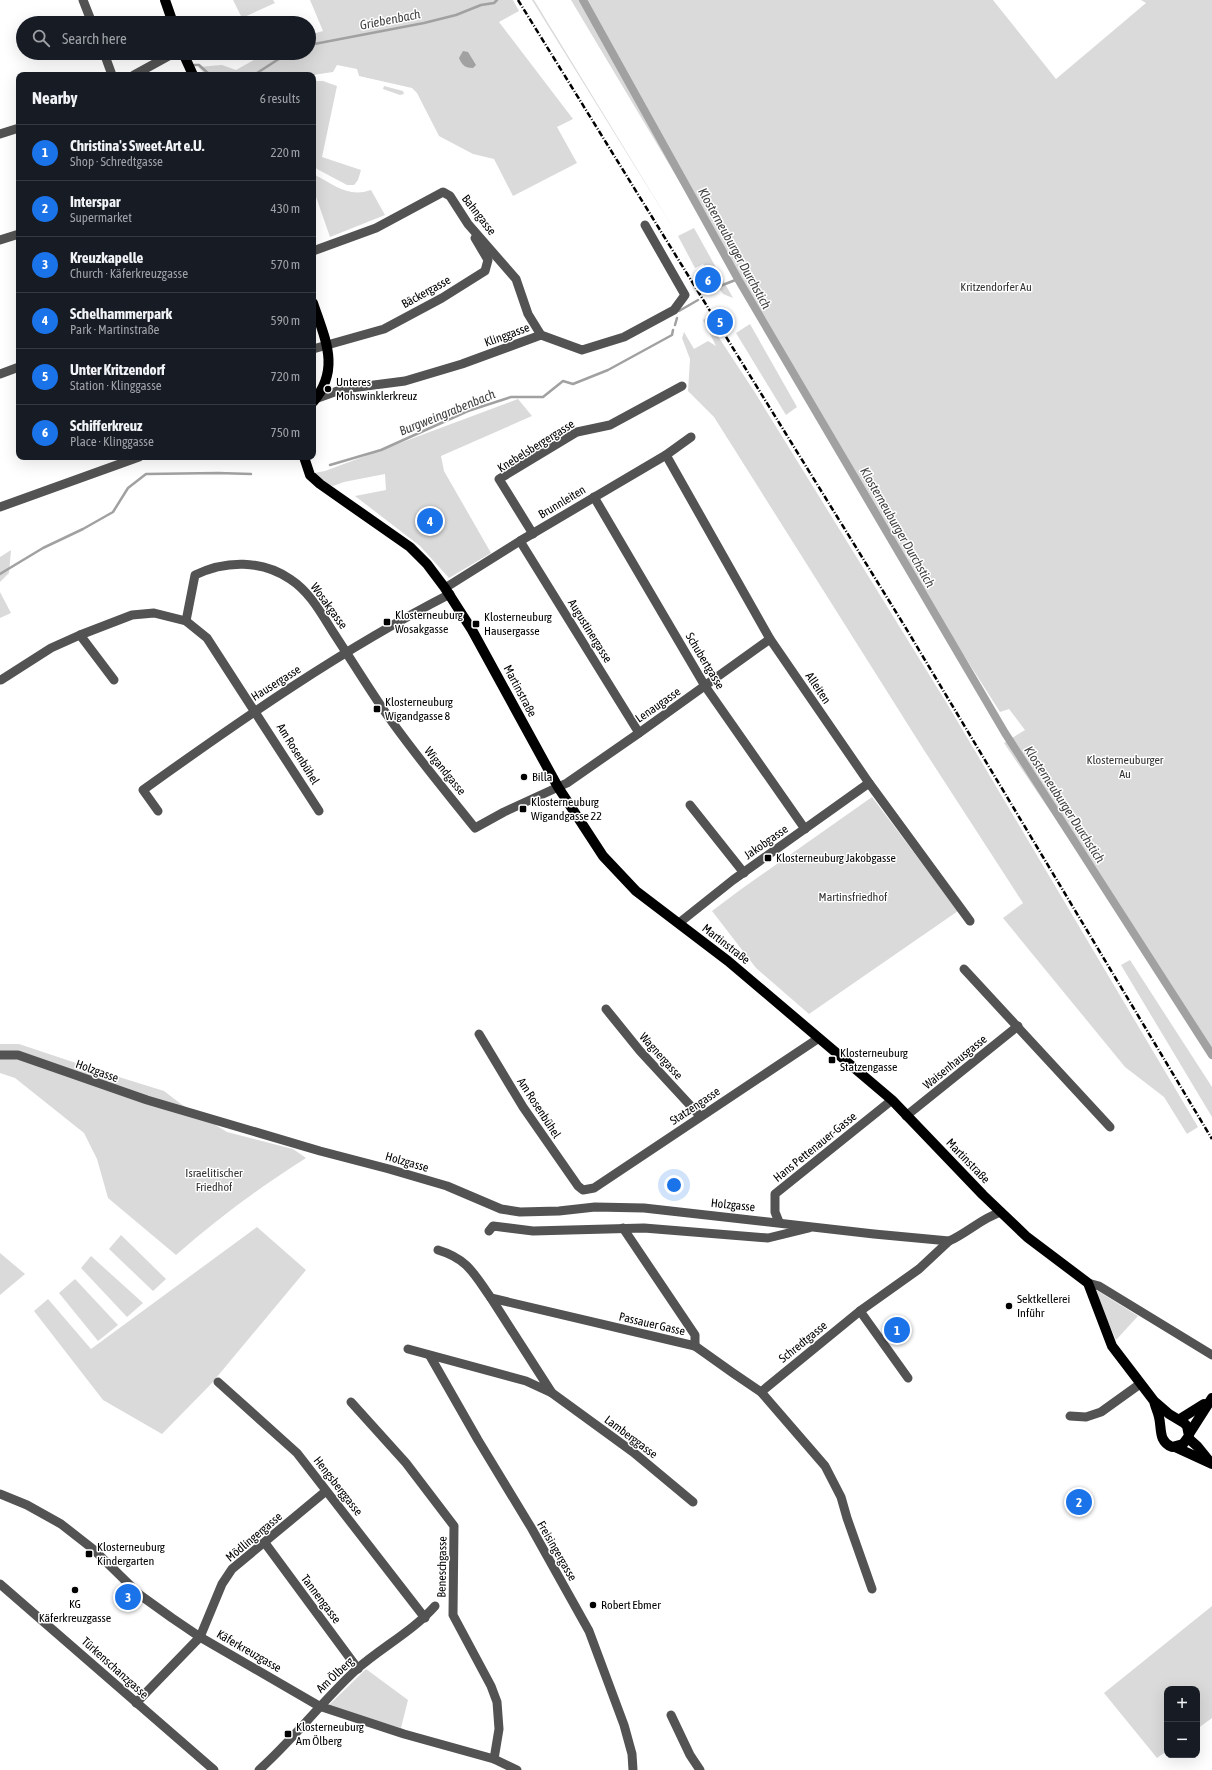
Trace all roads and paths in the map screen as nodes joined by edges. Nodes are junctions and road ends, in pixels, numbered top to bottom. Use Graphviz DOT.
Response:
graph roads {
  1 [pos="83,0"];
  2 [pos="165,0"];
  3 [pos="89,16"];
  4 [pos="171,16"];
  5 [pos="107,60"];
  6 [pos="161,60"];
  7 [pos="186,60"];
  8 [pos="111,72"];
  9 [pos="139,72"];
  10 [pos="192,72"];
  11 [pos="16,129"];
  12 [pos="0,134"];
  13 [pos="468,224"];
  14 [pos="645,225"];
  15 [pos="16,235"];
  16 [pos="0,240"];
  17 [pos="316,250"];
  18 [pos="316,312"];
  19 [pos="541,335"];
  20 [pos="327,345"];
  21 [pos="316,348"];
  22 [pos="16,368"];
  23 [pos="0,374"];
  24 [pos="682,386"];
  25 [pos="316,398"];
  26 [pos="316,400"];
  27 [pos="691,437"];
  28 [pos="666,455"];
  29 [pos="131,460"];
  30 [pos="305,460"];
  31 [pos="594,497"];
  32 [pos="0,507"];
  33 [pos="533,534"];
  34 [pos="520,541"];
  35 [pos="447,591"];
  36 [pos="186,620"];
  37 [pos="80,634"];
  38 [pos="770,639"];
  39 [pos="347,652"];
  40 [pos="2,680"];
  41 [pos="114,680"];
  42 [pos="705,686"];
  43 [pos="255,710"];
  44 [pos="639,734"];
  45 [pos="868,783"];
  46 [pos="558,787"];
  47 [pos="690,805"];
  48 [pos="158,811"];
  49 [pos="319,811"];
  50 [pos="805,829"];
  51 [pos="744,873"];
  52 [pos="970,921"];
  53 [pos="678,922"];
  54 [pos="964,968"];
  55 [pos="606,1009"];
  56 [pos="1018,1026"];
  57 [pos="479,1034"];
  58 [pos="819,1038"];
  59 [pos="0,1055"];
  60 [pos="892,1100"];
  61 [pos="700,1116"];
  62 [pos="906,1116"];
  63 [pos="1110,1127"];
  64 [pos="583,1190"];
  65 [pos="1001,1212"];
  66 [pos="779,1222"];
  67 [pos="817,1227"];
  68 [pos="623,1228"];
  69 [pos="489,1231"];
  70 [pos="949,1241"];
  71 [pos="438,1250"];
  72 [pos="1088,1283"];
  73 [pos="491,1298"];
  74 [pos="860,1311"];
  75 [pos="695,1346"];
  76 [pos="408,1349"];
  77 [pos="1212,1355"];
  78 [pos="430,1356"];
  79 [pos="908,1378"];
  80 [pos="218,1382"];
  81 [pos="1140,1384"];
  82 [pos="761,1392"];
  83 [pos="552,1393"];
  84 [pos="1154,1401"];
  85 [pos="351,1402"];
  86 [pos="1070,1416"];
  87 [pos="1178,1419"];
  88 [pos="1160,1432"];
  89 [pos="1189,1436"];
  90 [pos="1175,1447"];
  91 [pos="1212,1464"];
  92 [pos="326,1491"];
  93 [pos="0,1494"];
  94 [pos="693,1502"];
  95 [pos="265,1543"];
  96 [pos="0,1584"];
  97 [pos="872,1589"];
  98 [pos="436,1606"];
  99 [pos="425,1618"];
  100 [pos="200,1636"];
  101 [pos="358,1669"];
  102 [pos="136,1703"];
  103 [pos="319,1706"];
  104 [pos="671,1715"];
  105 [pos="494,1759"];
  106 [pos="504,1767"];
  107 [pos="214,1770"];
  108 [pos="259,1770"];
  109 [pos="517,1770"];
  110 [pos="633,1770"];
  111 [pos="700,1770"];
  1 -- 3 [label="street"];
  2 -- 4 [label="main road"];
  5 -- 8 [label="street"];
  6 -- 9 [label="street"];
  7 -- 10 [label="main road"];
  11 -- 12 [label="street"];
  13 -- 17 [label="street, Bahngasse"];
  13 -- 19 [label="street, Bahngasse"];
  13 -- 20 [label="street, Bäckergasse"];
  14 -- 19 [label="street, Klinggasse"];
  15 -- 16 [label="street"];
  18 -- 20 [label="main road"];
  19 -- 26 [label="street, Klinggasse"];
  20 -- 21 [label="street, Bäckergasse"];
  20 -- 25 [label="main road"];
  22 -- 23 [label="street"];
  24 -- 33 [label="street, Knebelsbergergasse"];
  27 -- 28 [label="street, Brunnleiten"];
  28 -- 31 [label="street, Brunnleiten"];
  28 -- 38 [label="street, Alleiten"];
  29 -- 32 [label="street"];
  30 -- 35 [label="main road, Martinstraße"];
  31 -- 33 [label="street, Brunnleiten"];
  31 -- 42 [label="street, Schubertgasse"];
  33 -- 34 [label="street, Brunnleiten"];
  34 -- 35 [label="street, Brunnleiten"];
  34 -- 44 [label="street, Augustinergasse"];
  35 -- 39 [label="street, Hausergasse"];
  35 -- 46 [label="main road, Martinstraße"];
  36 -- 37 [label="street"];
  36 -- 39 [label="street, Wosakgasse"];
  36 -- 43 [label="street, Am Rosenbühel"];
  37 -- 40 [label="street"];
  37 -- 41 [label="street"];
  38 -- 42 [label="street, Lenaugasse"];
  38 -- 45 [label="street, Alleiten"];
  39 -- 43 [label="street, Hausergasse"];
  39 -- 46 [label="street, Wigandgasse"];
  42 -- 44 [label="street, Lenaugasse"];
  42 -- 50 [label="street, Schubertgasse"];
  43 -- 48 [label="street, Hausergasse"];
  43 -- 49 [label="street, Am Rosenbühel"];
  44 -- 46 [label="street, Lenaugasse"];
  45 -- 50 [label="street, Jakobgasse"];
  45 -- 52 [label="street, Alleiten"];
  46 -- 53 [label="main road, Martinstraße"];
  47 -- 51 [label="street"];
  50 -- 51 [label="street, Jakobgasse"];
  51 -- 53 [label="street, Jakobgasse"];
  53 -- 58 [label="main road, Martinstraße"];
  54 -- 56 [label="street"];
  55 -- 61 [label="street, Wagnergasse"];
  56 -- 62 [label="street, Waisenhausgasse"];
  56 -- 63 [label="street"];
  57 -- 64 [label="street, Am Rosenbühel"];
  58 -- 60 [label="main road, Martinstraße"];
  58 -- 61 [label="street, Statzengasse"];
  59 -- 66 [label="street, Holzgasse"];
  60 -- 62 [label="main road, Martinstraße"];
  60 -- 66 [label="street, Hans Pettenauer-Gasse"];
  61 -- 64 [label="street, Statzengasse"];
  62 -- 65 [label="main road, Martinstraße"];
  65 -- 70 [label="street"];
  65 -- 72 [label="main road, Martinstraße"];
  66 -- 67 [label="street, Holzgasse"];
  67 -- 68 [label="street, Holzgasse"];
  67 -- 70 [label="street, Holzgasse"];
  68 -- 69 [label="street, Holzgasse"];
  68 -- 75 [label="street, Passauer Gasse"];
  70 -- 74 [label="street, Schredtgasse"];
  71 -- 73 [label="street"];
  72 -- 77 [label="street, Martinstraße"];
  72 -- 81 [label="main road"];
  73 -- 75 [label="street, Passauer Gasse"];
  73 -- 83 [label="street"];
  74 -- 79 [label="street"];
  74 -- 82 [label="street, Schredtgasse"];
  75 -- 82 [label="street"];
  76 -- 78 [label="street"];
  78 -- 83 [label="street"];
  78 -- 110 [label="street, Freisingergasse"];
  80 -- 92 [label="street, Hengsberggasse"];
  81 -- 84 [label="main road"];
  81 -- 86 [label="street"];
  82 -- 97 [label="street"];
  83 -- 94 [label="street, Lamberggasse"];
  84 -- 87 [label="main road"];
  84 -- 88 [label="main road"];
  85 -- 105 [label="street, Beneschgasse"];
  87 -- 88 [label="main road"];
  87 -- 89 [label="main road"];
  87 -- 89 [label="main road"];
  88 -- 90 [label="main road"];
  89 -- 90 [label="main road"];
  89 -- 91 [label="main road"];
  90 -- 91 [label="main road"];
  92 -- 95 [label="street, Mödlingergasse"];
  92 -- 99 [label="street, Hengsberggasse"];
  93 -- 100 [label="street, Käferkreuzgasse"];
  95 -- 100 [label="street, Mödlingergasse"];
  95 -- 101 [label="street, Tannengasse"];
  96 -- 102 [label="street, Türkenschanzgasse"];
  98 -- 99 [label="street, Am Ölberg"];
  99 -- 101 [label="street, Am Ölberg"];
  100 -- 102 [label="street, Mödlingergasse"];
  100 -- 103 [label="street, Käferkreuzgasse"];
  101 -- 103 [label="street, Am Ölberg"];
  102 -- 107 [label="street, Türkenschanzgasse"];
  103 -- 105 [label="street, Käferkreuzgasse"];
  103 -- 108 [label="street, Am Ölberg"];
  104 -- 111 [label="street"];
  105 -- 106 [label="street, Käferkreuzgasse"];
  106 -- 109 [label="street, Käferkreuzgasse"];
}
